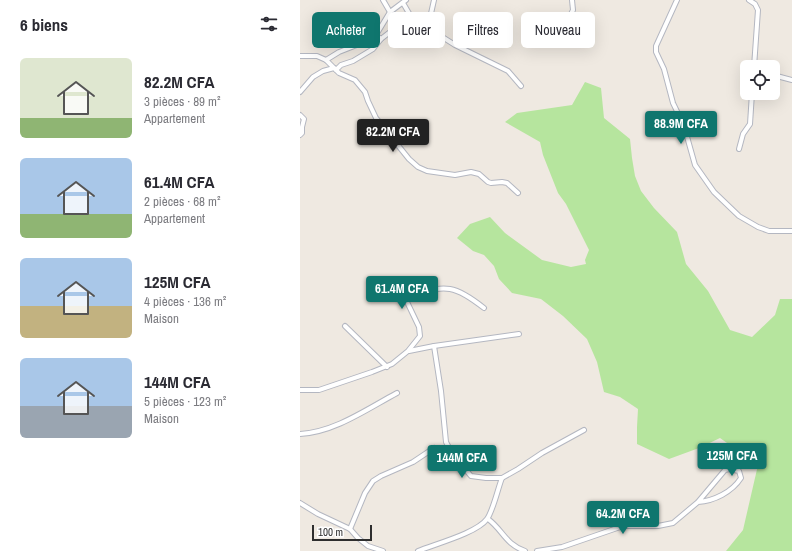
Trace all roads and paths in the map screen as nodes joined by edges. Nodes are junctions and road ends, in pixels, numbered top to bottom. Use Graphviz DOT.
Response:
graph roads {
  1 [pos="383,0"];
  2 [pos="434,0"];
  3 [pos="572,0"];
  4 [pos="677,0"];
  5 [pos="749,0"];
  6 [pos="405,1"];
  7 [pos="390,12"];
  8 [pos="410,12"];
  9 [pos="431,12"];
  10 [pos="572,12"];
  11 [pos="388,15"];
  12 [pos="380,29"];
  13 [pos="388,34"];
  14 [pos="445,38"];
  15 [pos="381,39"];
  16 [pos="348,48"];
  17 [pos="300,56"];
  18 [pos="326,60"];
  19 [pos="754,60"];
  20 [pos="335,69"];
  21 [pos="780,77"];
  22 [pos="792,80"];
  23 [pos="521,86"];
  24 [pos="300,92"];
  25 [pos="752,100"];
  26 [pos="300,115"];
  27 [pos="300,135"];
  28 [pos="739,149"];
  29 [pos="518,193"];
  30 [pos="792,231"];
  31 [pos="398,281"];
  32 [pos="405,296"];
  33 [pos="484,308"];
  34 [pos="345,326"];
  35 [pos="519,334"];
  36 [pos="434,346"];
  37 [pos="408,352"];
  38 [pos="387,367"];
  39 [pos="300,390"];
  40 [pos="397,393"];
  41 [pos="584,430"];
  42 [pos="300,434"];
  43 [pos="434,448"];
  44 [pos="502,478"];
  45 [pos="698,502"];
  46 [pos="300,503"];
  47 [pos="488,519"];
  48 [pos="350,529"];
  49 [pos="383,551"];
  50 [pos="418,551"];
  51 [pos="526,551"];
  52 [pos="538,551"];
  1 -- 7 [label="street"];
  2 -- 9 [label="street"];
  3 -- 10 [label="street"];
  4 -- 30 [label="street"];
  5 -- 19 [label="street"];
  6 -- 7 [label="street"];
  6 -- 8 [label="street"];
  11 -- 12 [label="street"];
  13 -- 15 [label="street"];
  14 -- 23 [label="street"];
  15 -- 20 [label="street"];
  16 -- 18 [label="street"];
  17 -- 18 [label="street"];
  18 -- 20 [label="street"];
  20 -- 24 [label="street"];
  20 -- 29 [label="street"];
  21 -- 22 [label="street"];
  25 -- 28 [label="street"];
  26 -- 27 [label="street"];
  31 -- 32 [label="street"];
  32 -- 33 [label="street"];
  32 -- 37 [label="street"];
  34 -- 38 [label="street"];
  35 -- 36 [label="street"];
  36 -- 37 [label="street"];
  36 -- 44 [label="street"];
  37 -- 38 [label="street"];
  38 -- 39 [label="street"];
  40 -- 42 [label="street"];
  41 -- 44 [label="street"];
  43 -- 48 [label="street"];
  44 -- 47 [label="street"];
  45 -- 45 [label="street"];
  45 -- 52 [label="street"];
  46 -- 48 [label="street"];
  47 -- 50 [label="street"];
  47 -- 51 [label="street"];
  48 -- 49 [label="street"];
}
